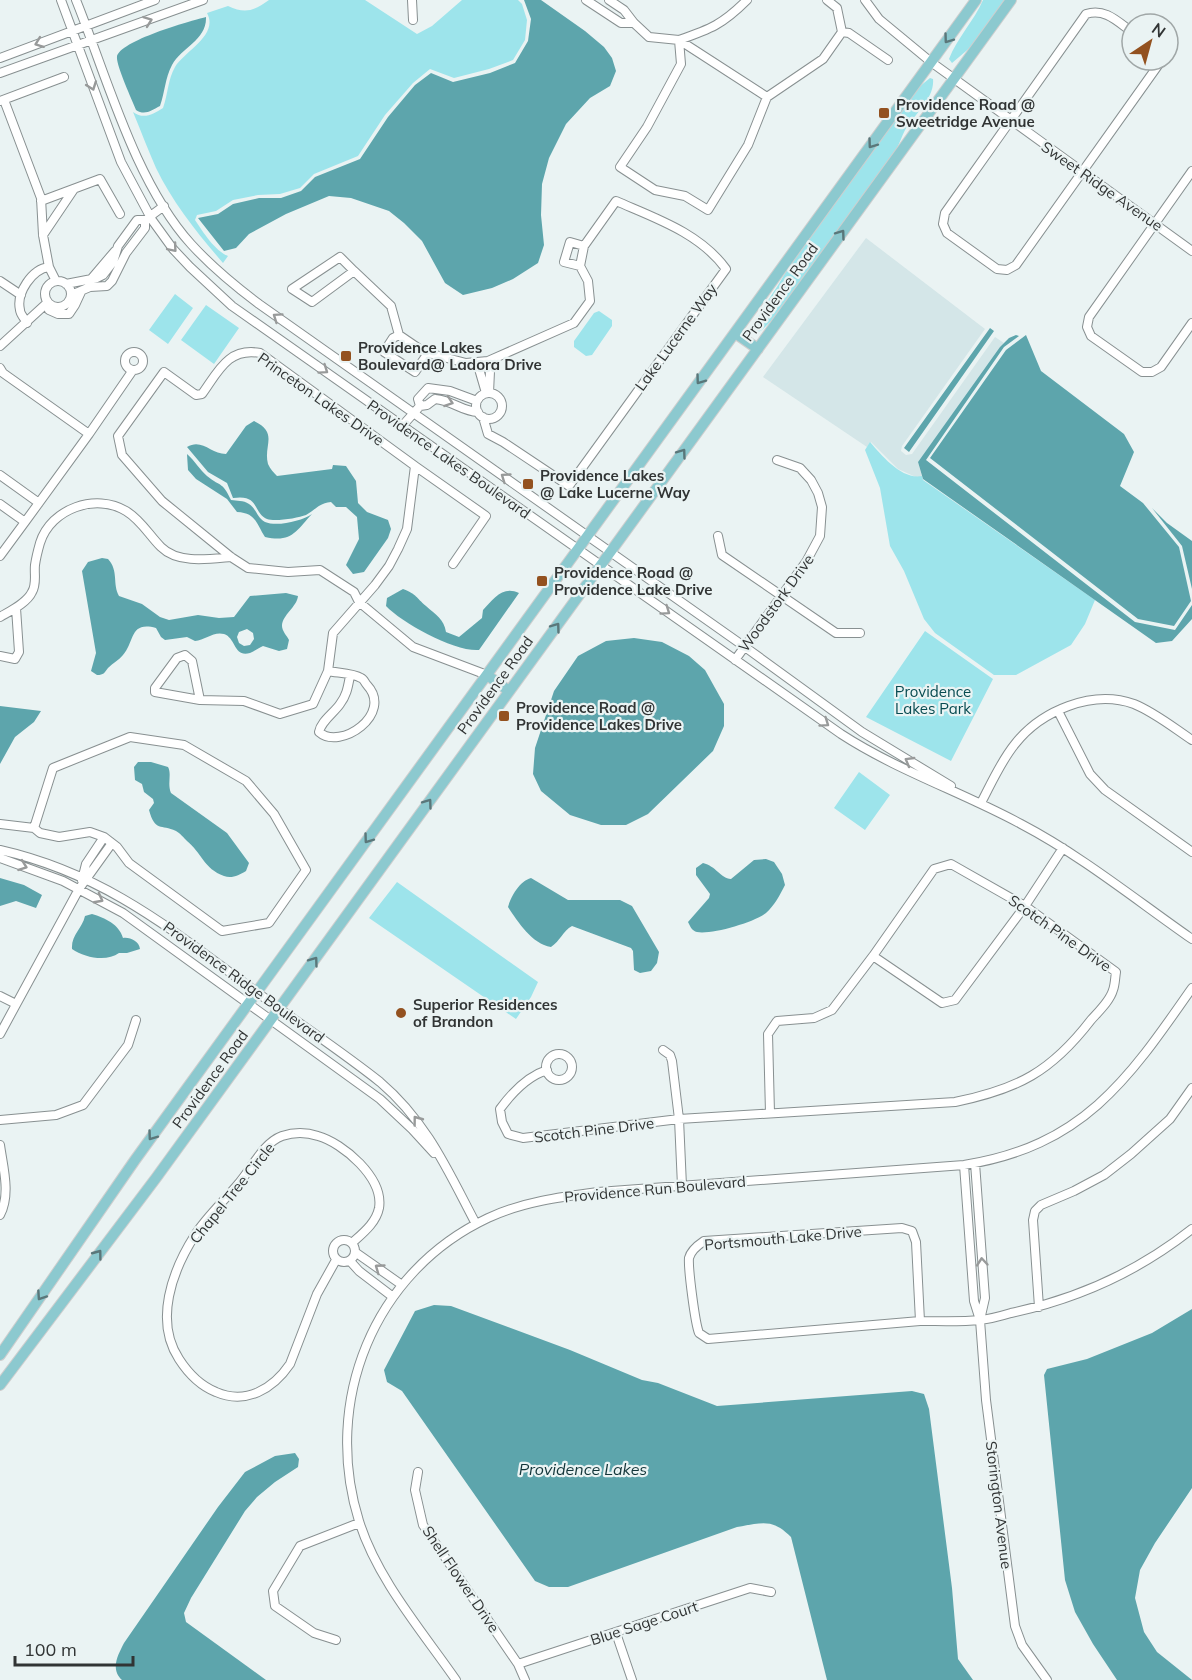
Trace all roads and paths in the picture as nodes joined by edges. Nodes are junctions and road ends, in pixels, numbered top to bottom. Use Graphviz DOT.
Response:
graph roads {
  1 [pos="61,0"];
  2 [pos="76,0"];
  3 [pos="155,0"];
  4 [pos="203,0"];
  5 [pos="412,0"];
  6 [pos="586,0"];
  7 [pos="609,0"];
  8 [pos="747,0"];
  9 [pos="827,0"];
  10 [pos="865,0"];
  11 [pos="976,0"];
  12 [pos="1011,0"];
  13 [pos="412,20"];
  14 [pos="634,23"];
  15 [pos="1120,23"];
  16 [pos="86,25"];
  17 [pos="72,31"];
  18 [pos="842,32"];
  19 [pos="679,40"];
  20 [pos="93,41"];
  21 [pos="77,47"];
  22 [pos="0,58"];
  23 [pos="888,60"];
  24 [pos="931,62"];
  25 [pos="1153,72"];
  26 [pos="0,73"];
  27 [pos="64,77"];
  28 [pos="954,78"];
  29 [pos="767,98"];
  30 [pos="2,101"];
  31 [pos="1011,121"];
  32 [pos="1192,171"];
  33 [pos="1082,172"];
  34 [pos="75,189"];
  35 [pos="41,201"];
  36 [pos="164,206"];
  37 [pos="120,214"];
  38 [pos="147,218"];
  39 [pos="1154,224"];
  40 [pos="43,235"];
  41 [pos="584,246"];
  42 [pos="1192,250"];
  43 [pos="580,266"];
  44 [pos="49,267"];
  45 [pos="354,271"];
  46 [pos="0,281"];
  47 [pos="56,281"];
  48 [pos="66,284"];
  49 [pos="81,292"];
  50 [pos="21,295"];
  51 [pos="71,295"];
  52 [pos="47,303"];
  53 [pos="40,310"];
  54 [pos="27,323"];
  55 [pos="1192,323"];
  56 [pos="735,333"];
  57 [pos="399,335"];
  58 [pos="0,346"];
  59 [pos="758,349"];
  60 [pos="428,353"];
  61 [pos="488,361"];
  62 [pos="477,362"];
  63 [pos="0,368"];
  64 [pos="133,370"];
  65 [pos="488,393"];
  66 [pos="477,401"];
  67 [pos="420,406"];
  68 [pos="413,414"];
  69 [pos="484,416"];
  70 [pos="403,425"];
  71 [pos="89,434"];
  72 [pos="777,460"];
  73 [pos="415,466"];
  74 [pos="0,475"];
  75 [pos="39,502"];
  76 [pos="0,504"];
  77 [pos="25,522"];
  78 [pos="588,535"];
  79 [pos="718,536"];
  80 [pos="577,549"];
  81 [pos="611,551"];
  82 [pos="0,556"];
  83 [pos="231,557"];
  84 [pos="453,564"];
  85 [pos="601,565"];
  86 [pos="782,597"];
  87 [pos="359,602"];
  88 [pos="16,608"];
  89 [pos="0,617"];
  90 [pos="860,633"];
  91 [pos="745,646"];
  92 [pos="0,656"];
  93 [pos="735,660"];
  94 [pos="328,671"];
  95 [pos="487,675"];
  96 [pos="350,676"];
  97 [pos="509,691"];
  98 [pos="200,700"];
  99 [pos="1058,711"];
  100 [pos="1192,740"];
  101 [pos="969,798"];
  102 [pos="981,803"];
  103 [pos="0,824"];
  104 [pos="34,828"];
  105 [pos="104,837"];
  106 [pos="112,843"];
  107 [pos="1063,848"];
  108 [pos="0,850"];
  109 [pos="1192,852"];
  110 [pos="0,858"];
  111 [pos="84,878"];
  112 [pos="79,889"];
  113 [pos="1025,906"];
  114 [pos="1192,939"];
  115 [pos="873,956"];
  116 [pos="1192,988"];
  117 [pos="257,992"];
  118 [pos="0,996"];
  119 [pos="16,1004"];
  120 [pos="249,1004"];
  121 [pos="279,1009"];
  122 [pos="136,1020"];
  123 [pos="271,1020"];
  124 [pos="0,1034"];
  125 [pos="663,1050"];
  126 [pos="547,1070"];
  127 [pos="1192,1088"];
  128 [pos="770,1113"];
  129 [pos="679,1119"];
  130 [pos="0,1120"];
  131 [pos="0,1145"];
  132 [pos="975,1163"];
  133 [pos="964,1165"];
  134 [pos="447,1170"];
  135 [pos="682,1186"];
  136 [pos="0,1215"];
  137 [pos="476,1224"];
  138 [pos="1192,1229"];
  139 [pos="354,1248"];
  140 [pos="336,1260"];
  141 [pos="350,1261"];
  142 [pos="402,1286"];
  143 [pos="393,1297"];
  144 [pos="1039,1307"];
  145 [pos="980,1320"];
  146 [pos="920,1321"];
  147 [pos="16,1334"];
  148 [pos="30,1344"];
  149 [pos="0,1356"];
  150 [pos="0,1385"];
  151 [pos="418,1472"];
  152 [pos="359,1522"];
  153 [pos="771,1592"];
  154 [pos="616,1633"];
  155 [pos="336,1640"];
  156 [pos="518,1664"];
  157 [pos="456,1680"];
  158 [pos="525,1680"];
  159 [pos="632,1680"];
  160 [pos="1047,1680"];
  1 -- 17 [label="street, Providence Lakes Boulevard"];
  2 -- 16 [label="street, Providence Lakes Boulevard"];
  3 -- 16 [label="street"];
  20 -- 4 [label="street, one-way"];
  5 -- 13 [label="street"];
  6 -- 14 [label="street"];
  7 -- 14 [label="street"];
  8 -- 19 [label="street"];
  9 -- 18 [label="street"];
  10 -- 24 [label="street, Sweet Ridge Avenue"];
  11 -- 24 [label="main road, Providence Road, one-way"];
  12 -- 28 [label="main road, Providence Road"];
  14 -- 19 [label="street"];
  15 -- 31 [label="street"];
  16 -- 17 [label="street"];
  16 -- 20 [label="street, Providence Lakes Boulevard"];
  17 -- 21 [label="street, Providence Lakes Boulevard"];
  17 -- 22 [label="street, one-way"];
  18 -- 23 [label="street"];
  18 -- 29 [label="street"];
  19 -- 29 [label="street"];
  19 -- 29 [label="street"];
  20 -- 21 [label="street"];
  20 -- 36 [label="street, Providence Lakes Boulevard"];
  21 -- 26 [label="street"];
  21 -- 38 [label="street, Providence Lakes Boulevard, one-way"];
  24 -- 28 [label="street, Sweet Ridge Avenue"];
  24 -- 56 [label="main road, Providence Road, one-way"];
  25 -- 33 [label="street"];
  27 -- 30 [label="street"];
  28 -- 31 [label="street, Sweet Ridge Avenue"];
  59 -- 28 [label="main road, Providence Road, one-way"];
  30 -- 35 [label="street"];
  31 -- 33 [label="street, Sweet Ridge Avenue"];
  31 -- 33 [label="street"];
  32 -- 39 [label="street"];
  33 -- 39 [label="street, Sweet Ridge Avenue"];
  34 -- 35 [label="street"];
  34 -- 37 [label="street"];
  34 -- 40 [label="street"];
  35 -- 40 [label="street"];
  36 -- 38 [label="street"];
  68 -- 36 [label="street, Providence Lakes Boulevard, one-way"];
  38 -- 48 [label="street"];
  38 -- 49 [label="street"];
  38 -- 70 [label="street, Providence Lakes Boulevard, one-way"];
  39 -- 42 [label="street, Sweet Ridge Avenue"];
  39 -- 55 [label="street"];
  40 -- 44 [label="street"];
  41 -- 43 [label="street, Lake Lucerne Way"];
  41 -- 43 [label="street"];
  41 -- 69 [label="street, Lake Lucerne Way"];
  43 -- 61 [label="street, Lake Lucerne Way"];
  44 -- 47 [label="street"];
  44 -- 50 [label="street"];
  45 -- 45 [label="street"];
  45 -- 57 [label="street"];
  46 -- 50 [label="street"];
  47 -- 48 [label="street"];
  47 -- 52 [label="street"];
  48 -- 51 [label="street"];
  49 -- 51 [label="street"];
  49 -- 53 [label="street"];
  50 -- 54 [label="street"];
  51 -- 52 [label="street"];
  52 -- 53 [label="street"];
  53 -- 54 [label="street"];
  54 -- 58 [label="street"];
  56 -- 59 [label="main road"];
  56 -- 78 [label="main road, Providence Road, one-way"];
  57 -- 60 [label="street, Lake Lucerne Way"];
  57 -- 60 [label="street"];
  81 -- 59 [label="main road, Providence Road, one-way"];
  60 -- 62 [label="street, Lake Lucerne Way"];
  61 -- 62 [label="street, Lake Lucerne Way"];
  61 -- 65 [label="street"];
  62 -- 65 [label="street"];
  63 -- 71 [label="street"];
  64 -- 71 [label="street"];
  65 -- 66 [label="street"];
  65 -- 69 [label="street"];
  66 -- 67 [label="street"];
  66 -- 69 [label="street"];
  67 -- 68 [label="street"];
  67 -- 69 [label="street, one-way"];
  68 -- 70 [label="street"];
  78 -- 68 [label="street, Providence Lakes Boulevard, one-way"];
  70 -- 80 [label="street, Providence Lakes Boulevard"];
  71 -- 75 [label="street"];
  72 -- 86 [label="street, Woodstork Drive"];
  73 -- 83 [label="street, Princeton Lakes Drive"];
  73 -- 84 [label="street"];
  73 -- 87 [label="street"];
  74 -- 75 [label="street"];
  75 -- 77 [label="street"];
  76 -- 77 [label="street"];
  77 -- 82 [label="street"];
  78 -- 80 [label="main road, Providence Road"];
  78 -- 81 [label="street, Providence Lakes Boulevard"];
  79 -- 86 [label="street"];
  80 -- 85 [label="street, Providence Lakes Boulevard"];
  80 -- 95 [label="main road, Providence Road"];
  81 -- 85 [label="main road, Providence Road"];
  81 -- 91 [label="street, Providence Lakes Boulevard"];
  83 -- 87 [label="street, Princeton Lakes Drive"];
  83 -- 88 [label="street"];
  85 -- 93 [label="street, Providence Lakes Boulevard, one-way"];
  97 -- 85 [label="main road, Providence Road, one-way"];
  86 -- 90 [label="street"];
  86 -- 91 [label="street, Woodstork Drive"];
  87 -- 94 [label="street"];
  87 -- 95 [label="street, Princeton Lakes Drive"];
  88 -- 89 [label="street"];
  88 -- 92 [label="street"];
  91 -- 93 [label="street, Woodstork Drive"];
  101 -- 91 [label="street, Providence Lakes Boulevard, one-way"];
  93 -- 101 [label="street, Providence Lakes Boulevard, one-way"];
  94 -- 96 [label="street"];
  94 -- 98 [label="street"];
  95 -- 97 [label="main road"];
  95 -- 117 [label="main road, Providence Road, one-way"];
  96 -- 96 [label="street"];
  121 -- 97 [label="main road, Providence Road, one-way"];
  98 -- 98 [label="street"];
  99 -- 100 [label="street"];
  99 -- 102 [label="street"];
  99 -- 109 [label="street"];
  101 -- 102 [label="street, Providence Lakes Boulevard"];
  102 -- 107 [label="street, Providence Lakes Boulevard"];
  103 -- 104 [label="street"];
  104 -- 105 [label="street"];
  104 -- 106 [label="street"];
  105 -- 106 [label="street"];
  105 -- 111 [label="street"];
  106 -- 111 [label="street"];
  107 -- 113 [label="street"];
  107 -- 114 [label="street, Providence Lakes Boulevard"];
  108 -- 111 [label="street, Providence Ridge Boulevard"];
  110 -- 112 [label="street, Providence Ridge Boulevard, one-way"];
  111 -- 112 [label="street"];
  111 -- 117 [label="street, Providence Ridge Boulevard"];
  112 -- 119 [label="street"];
  112 -- 120 [label="street, Providence Ridge Boulevard, one-way"];
  113 -- 115 [label="street, Scotch Pine Drive"];
  113 -- 115 [label="street"];
  113 -- 128 [label="street, Scotch Pine Drive"];
  115 -- 128 [label="street, Scotch Pine Drive"];
  116 -- 132 [label="street, Providence Run Boulevard"];
  117 -- 120 [label="main road, Providence Road"];
  117 -- 121 [label="street, Providence Ridge Boulevard"];
  118 -- 119 [label="street"];
  119 -- 124 [label="street"];
  120 -- 123 [label="street, Providence Ridge Boulevard"];
  120 -- 147 [label="main road, Providence Road, one-way"];
  121 -- 123 [label="main road, Providence Road"];
  134 -- 121 [label="street, Providence Ridge Boulevard, one-way"];
  122 -- 130 [label="street"];
  123 -- 134 [label="street, Providence Ridge Boulevard"];
  148 -- 123 [label="main road, Providence Road, one-way"];
  125 -- 129 [label="street"];
  126 -- 129 [label="street, Scotch Pine Drive"];
  127 -- 144 [label="street"];
  128 -- 129 [label="street, Scotch Pine Drive"];
  129 -- 135 [label="street"];
  131 -- 136 [label="street"];
  132 -- 133 [label="street, Providence Run Boulevard"];
  145 -- 132 [label="street, Storington Avenue, one-way"];
  133 -- 135 [label="street, Providence Run Boulevard"];
  133 -- 145 [label="street, Storington Avenue"];
  134 -- 137 [label="street, Providence Ridge Boulevard"];
  135 -- 137 [label="street, Providence Run Boulevard"];
  137 -- 142 [label="street, Providence Run Boulevard"];
  138 -- 144 [label="street, Portsmouth Lake Drive"];
  139 -- 140 [label="street, Chapel Tree Circle"];
  139 -- 140 [label="street, Chapel Tree Circle"];
  139 -- 141 [label="street, Chapel Tree Circle"];
  142 -- 139 [label="street, one-way"];
  140 -- 141 [label="street"];
  141 -- 143 [label="street"];
  142 -- 143 [label="street, Providence Run Boulevard"];
  143 -- 152 [label="street, Providence Run Boulevard"];
  144 -- 145 [label="street, Portsmouth Lake Drive"];
  145 -- 146 [label="street, Portsmouth Lake Drive"];
  145 -- 160 [label="street, Storington Avenue"];
  146 -- 146 [label="street, Portsmouth Lake Drive"];
  147 -- 148 [label="main road"];
  147 -- 149 [label="main road, Providence Road"];
  148 -- 150 [label="main road, Providence Road"];
  151 -- 156 [label="street, Shell Flower Drive"];
  152 -- 155 [label="street"];
  152 -- 157 [label="street, Providence Run Boulevard"];
  153 -- 154 [label="street, Blue Sage Court"];
  154 -- 156 [label="street, Blue Sage Court"];
  154 -- 159 [label="street"];
  156 -- 158 [label="street, Shell Flower Drive"];
}
